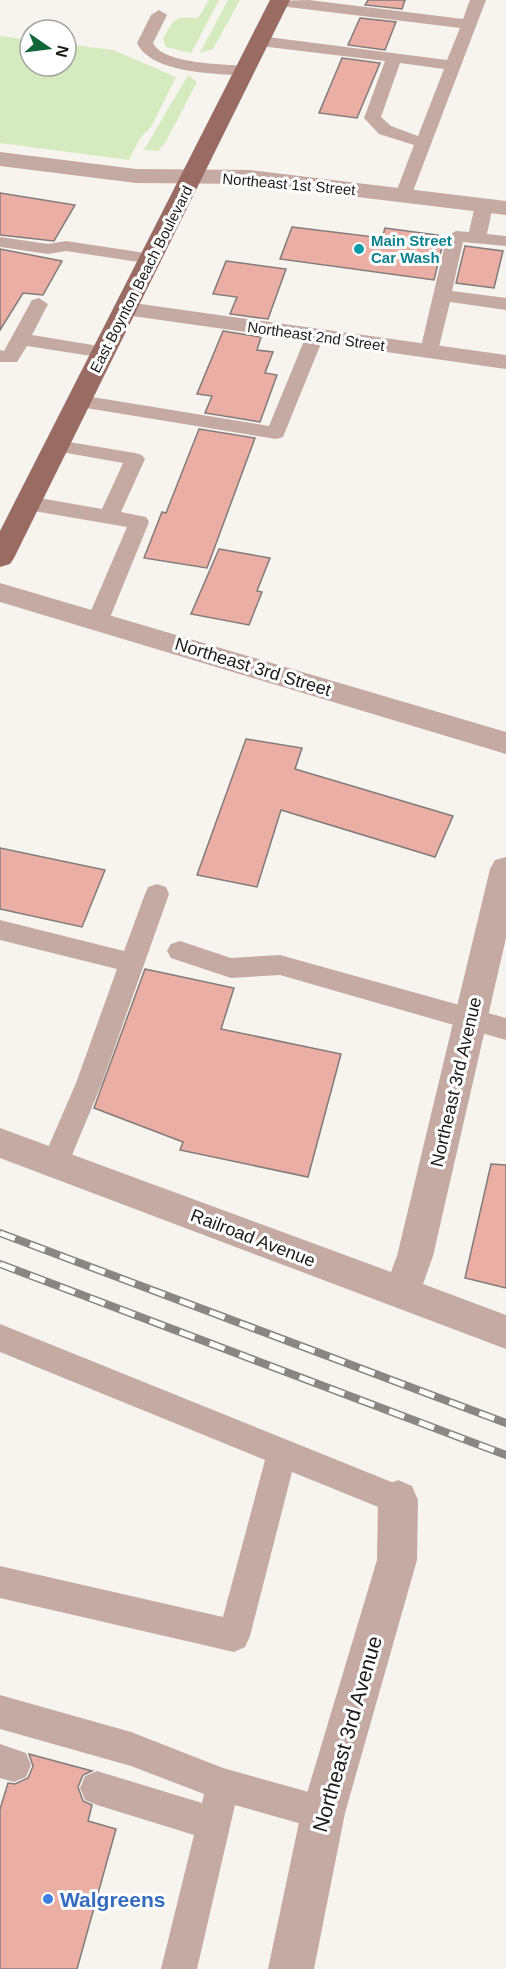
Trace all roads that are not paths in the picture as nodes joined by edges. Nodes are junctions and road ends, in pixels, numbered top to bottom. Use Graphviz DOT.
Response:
graph roads {
  1 [pos="280,0"];
  2 [pos="478,0"];
  3 [pos="159,15"];
  4 [pos="469,24"];
  5 [pos="260,41"];
  6 [pos="394,58"];
  7 [pos="453,65"];
  8 [pos="245,71"];
  9 [pos="424,143"];
  10 [pos="0,159"];
  11 [pos="193,177"];
  12 [pos="404,195"];
  13 [pos="495,207"];
  14 [pos="477,238"];
  15 [pos="506,241"];
  16 [pos="0,242"];
  17 [pos="152,259"];
  18 [pos="442,295"];
  19 [pos="39,304"];
  20 [pos="506,304"];
  21 [pos="126,309"];
  22 [pos="315,336"];
  23 [pos="21,339"];
  24 [pos="429,351"];
  25 [pos="104,352"];
  26 [pos="0,357"];
  27 [pos="506,362"];
  28 [pos="80,401"];
  29 [pos="57,446"];
  30 [pos="28,503"];
  31 [pos="109,516"];
  32 [pos="0,558"];
  33 [pos="0,592"];
  34 [pos="98,620"];
  35 [pos="506,743"];
  36 [pos="506,869"];
  37 [pos="157,894"];
  38 [pos="0,930"];
  39 [pos="180,951"];
  40 [pos="132,963"];
  41 [pos="471,1018"];
  42 [pos="506,1029"];
  43 [pos="0,1143"];
  44 [pos="55,1164"];
  45 [pos="401,1293"];
  46 [pos="506,1332"];
  47 [pos="0,1338"];
  48 [pos="282,1452"];
  49 [pos="398,1500"];
  50 [pos="0,1582"];
  51 [pos="0,1712"];
  52 [pos="223,1785"];
  53 [pos="97,1788"];
  54 [pos="323,1813"];
  55 [pos="214,1824"];
  56 [pos="294,1968"];
  57 [pos="179,1969"];
  1 -- 4 [label="lane"];
  1 -- 5 [label="main road, East Boynton Beach Boulevard"];
  2 -- 4 [label="lane"];
  3 -- 8 [label="lane"];
  4 -- 7 [label="lane"];
  5 -- 6 [label="lane"];
  5 -- 8 [label="main road, East Boynton Beach Boulevard"];
  6 -- 7 [label="lane"];
  6 -- 9 [label="lane"];
  7 -- 9 [label="lane"];
  8 -- 11 [label="main road, East Boynton Beach Boulevard"];
  9 -- 12 [label="lane"];
  10 -- 11 [label="street, Northeast 1st Street"];
  11 -- 12 [label="street, Northeast 1st Street"];
  11 -- 17 [label="main road, East Boynton Beach Boulevard"];
  12 -- 13 [label="street, Northeast 1st Street"];
  13 -- 14 [label="lane"];
  14 -- 15 [label="lane"];
  14 -- 18 [label="lane"];
  16 -- 17 [label="lane"];
  17 -- 21 [label="main road, East Boynton Beach Boulevard"];
  18 -- 20 [label="lane"];
  18 -- 24 [label="lane"];
  19 -- 23 [label="lane"];
  21 -- 22 [label="street, Northeast 2nd Street"];
  21 -- 25 [label="main road, East Boynton Beach Boulevard"];
  22 -- 24 [label="street, Northeast 2nd Street"];
  22 -- 28 [label="lane"];
  23 -- 25 [label="lane"];
  23 -- 26 [label="lane"];
  24 -- 27 [label="street, Northeast 2nd Street"];
  25 -- 28 [label="main road, East Boynton Beach Boulevard"];
  28 -- 29 [label="main road, East Boynton Beach Boulevard"];
  29 -- 30 [label="main road, East Boynton Beach Boulevard"];
  29 -- 31 [label="lane"];
  30 -- 31 [label="lane"];
  30 -- 32 [label="main road, East Boynton Beach Boulevard"];
  31 -- 34 [label="lane"];
  33 -- 34 [label="street, Northeast 3rd Street"];
  34 -- 35 [label="street, Northeast 3rd Street"];
  36 -- 41 [label="street, Northeast 3rd Avenue"];
  37 -- 40 [label="lane"];
  38 -- 40 [label="lane"];
  39 -- 41 [label="lane"];
  40 -- 44 [label="lane"];
  41 -- 42 [label="lane"];
  41 -- 45 [label="street, Northeast 3rd Avenue"];
  43 -- 44 [label="street, Railroad Avenue"];
  44 -- 45 [label="street, Railroad Avenue"];
  45 -- 46 [label="street, Railroad Avenue"];
  47 -- 48 [label="lane"];
  48 -- 49 [label="lane"];
  48 -- 50 [label="lane"];
  49 -- 54 [label="street, Northeast 3rd Avenue"];
  51 -- 52 [label="lane"];
  52 -- 54 [label="lane"];
  52 -- 55 [label="lane"];
  53 -- 55 [label="lane"];
  54 -- 56 [label="street, Northeast 3rd Avenue"];
  55 -- 57 [label="lane"];
}
